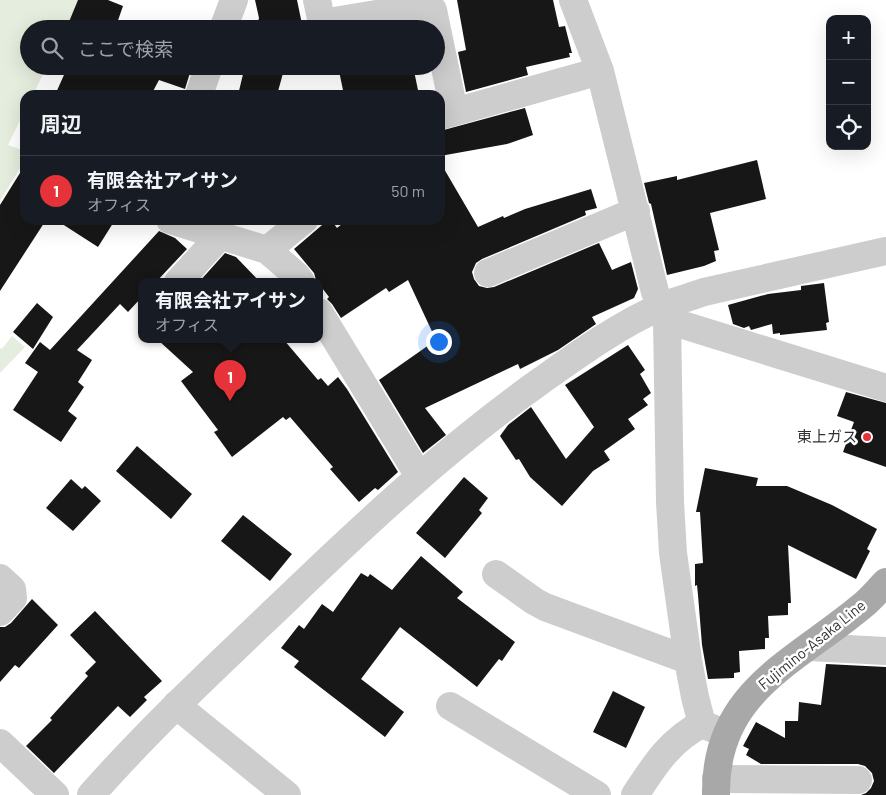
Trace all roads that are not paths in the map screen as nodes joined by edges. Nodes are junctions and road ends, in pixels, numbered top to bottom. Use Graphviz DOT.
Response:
graph roads {
  1 [pos="234,0"];
  2 [pos="317,0"];
  3 [pos="573,0"];
  4 [pos="226,20"];
  5 [pos="321,20"];
  6 [pos="340,20"];
  7 [pos="434,20"];
  8 [pos="600,71"];
  9 [pos="207,75"];
  10 [pos="442,75"];
  11 [pos="201,90"];
  12 [pos="444,90"];
  13 [pos="445,98"];
  14 [pos="447,113"];
  15 [pos="636,211"];
  16 [pos="186,225"];
  17 [pos="298,225"];
  18 [pos="220,236"];
  19 [pos="267,250"];
  20 [pos="886,251"];
  21 [pos="488,273"];
  22 [pos="182,278"];
  23 [pos="298,278"];
  24 [pos="664,313"];
  25 [pos="323,319"];
  26 [pos="886,388"];
  27 [pos="419,476"];
  28 [pos="496,574"];
  29 [pos="0,578"];
  30 [pos="886,582"];
  31 [pos="0,612"];
  32 [pos="809,647"];
  33 [pos="886,651"];
  34 [pos="688,660"];
  35 [pos="176,705"];
  36 [pos="450,706"];
  37 [pos="714,729"];
  38 [pos="0,743"];
  39 [pos="858,780"];
  40 [pos="716,787"];
  41 [pos="55,795"];
  42 [pos="91,795"];
  43 [pos="287,795"];
  44 [pos="597,795"];
  45 [pos="635,795"];
  1 -- 4 [label="street"];
  2 -- 5 [label="street"];
  3 -- 8 [label="street"];
  6 -- 7 [label="street"];
  8 -- 14 [label="street"];
  8 -- 15 [label="street"];
  9 -- 11 [label="street"];
  10 -- 12 [label="street"];
  13 -- 14 [label="street"];
  15 -- 21 [label="street"];
  15 -- 24 [label="street"];
  16 -- 18 [label="street"];
  17 -- 19 [label="street"];
  18 -- 19 [label="street"];
  18 -- 22 [label="street"];
  19 -- 23 [label="street"];
  20 -- 24 [label="street"];
  24 -- 26 [label="street"];
  24 -- 27 [label="street"];
  24 -- 34 [label="street"];
  25 -- 27 [label="street"];
  27 -- 35 [label="street"];
  28 -- 34 [label="street"];
  29 -- 31 [label="street"];
  30 -- 32 [label="main road, Fujimino-Asaka Line"];
  32 -- 33 [label="street"];
  32 -- 37 [label="main road, Fujimino-Asaka Line"];
  34 -- 37 [label="street"];
  35 -- 42 [label="street"];
  35 -- 43 [label="street"];
  36 -- 44 [label="street"];
  37 -- 40 [label="main road, Fujimino-Asaka Line"];
  37 -- 45 [label="street"];
  38 -- 41 [label="street"];
  39 -- 40 [label="street"];
}
